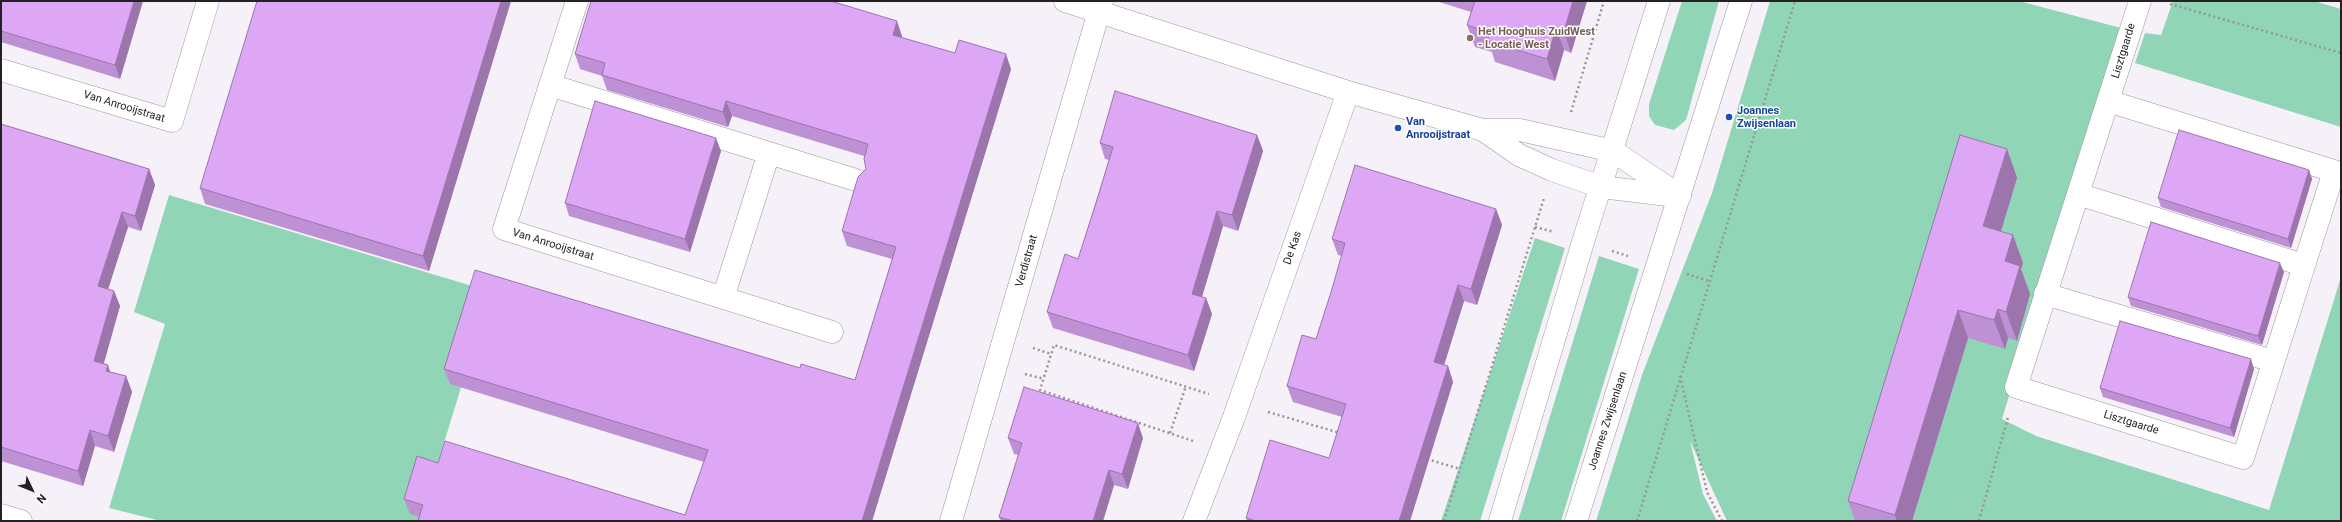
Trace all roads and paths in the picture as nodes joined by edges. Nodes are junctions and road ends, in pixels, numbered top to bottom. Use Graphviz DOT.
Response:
graph roads {
  1 [pos="208,1"];
  2 [pos="577,1"];
  3 [pos="1065,1"];
  4 [pos="1604,1"];
  5 [pos="1659,1"];
  6 [pos="1741,1"];
  7 [pos="1795,1"];
  8 [pos="2140,1"];
  9 [pos="2169,3"];
  10 [pos="1101,6"];
  11 [pos="2341,53"];
  12 [pos="1,70"];
  13 [pos="550,85"];
  14 [pos="1348,92"];
  15 [pos="2108,101"];
  16 [pos="1483,130"];
  17 [pos="1563,138"];
  18 [pos="1613,151"];
  19 [pos="769,153"];
  20 [pos="1552,170"];
  21 [pos="859,181"];
  22 [pos="1601,187"];
  23 [pos="2078,194"];
  24 [pos="1680,196"];
  25 [pos="1535,226"];
  26 [pos="1583,242"];
  27 [pos="1658,265"];
  28 [pos="2303,265"];
  29 [pos="1709,280"];
  30 [pos="2045,294"];
  31 [pos="723,298"];
  32 [pos="832,332"];
  33 [pos="2273,361"];
  34 [pos="1680,376"];
  35 [pos="1186,386"];
  36 [pos="2016,387"];
  37 [pos="1239,403"];
  38 [pos="1170,433"];
  39 [pos="1346,435"];
  40 [pos="1222,450"];
  41 [pos="1422,458"];
  42 [pos="1460,469"];
  43 [pos="1,515"];
  44 [pos="21,521"];
  45 [pos="951,521"];
  46 [pos="1194,521"];
  47 [pos="1444,521"];
  48 [pos="1500,521"];
  49 [pos="1576,521"];
  50 [pos="1637,521"];
  51 [pos="1722,521"];
  52 [pos="1979,521"];
  1 -- 12 [label="street, Van Anrooijstraat"];
  2 -- 13 [label="street, Van Anrooijstraat"];
  3 -- 10 [label="street"];
  4 -- 17 [label="path"];
  5 -- 18 [label="street"];
  6 -- 24 [label="street, Joannes Zwijsenlaan"];
  7 -- 29 [label="path"];
  8 -- 15 [label="street, Lisztgaarde"];
  9 -- 11 [label="path"];
  10 -- 14 [label="street"];
  10 -- 45 [label="street, Verdistraat"];
  13 -- 19 [label="street"];
  13 -- 31 [label="street, Van Anrooijstraat"];
  14 -- 16 [label="street"];
  14 -- 37 [label="street, De Kas"];
  15 -- 23 [label="street, Lisztgaarde"];
  15 -- 28 [label="street, Lisztgaarde"];
  16 -- 17 [label="street"];
  16 -- 20 [label="street"];
  17 -- 18 [label="street"];
  18 -- 22 [label="street"];
  18 -- 24 [label="street"];
  19 -- 21 [label="street"];
  19 -- 31 [label="street"];
  20 -- 22 [label="street"];
  20 -- 25 [label="path"];
  22 -- 24 [label="street"];
  22 -- 26 [label="street"];
  23 -- 28 [label="street"];
  23 -- 30 [label="street, Lisztgaarde"];
  24 -- 27 [label="street, Joannes Zwijsenlaan"];
  25 -- 26 [label="path"];
  25 -- 42 [label="path"];
  26 -- 27 [label="path"];
  26 -- 48 [label="street"];
  27 -- 29 [label="path"];
  27 -- 49 [label="street, Joannes Zwijsenlaan"];
  28 -- 33 [label="street, Lisztgaarde"];
  29 -- 34 [label="path"];
  30 -- 33 [label="street"];
  30 -- 36 [label="street, Lisztgaarde"];
  31 -- 32 [label="street, Van Anrooijstraat"];
  33 -- 36 [label="street, Lisztgaarde"];
  34 -- 50 [label="path"];
  34 -- 51 [label="path"];
  35 -- 37 [label="path"];
  35 -- 38 [label="path"];
  35 -- 38 [label="path"];
  36 -- 52 [label="path"];
  37 -- 39 [label="path"];
  37 -- 40 [label="street, De Kas"];
  38 -- 40 [label="path"];
  40 -- 46 [label="street, De Kas"];
  41 -- 42 [label="path"];
  42 -- 47 [label="path"];
  43 -- 44 [label="street"];
}
